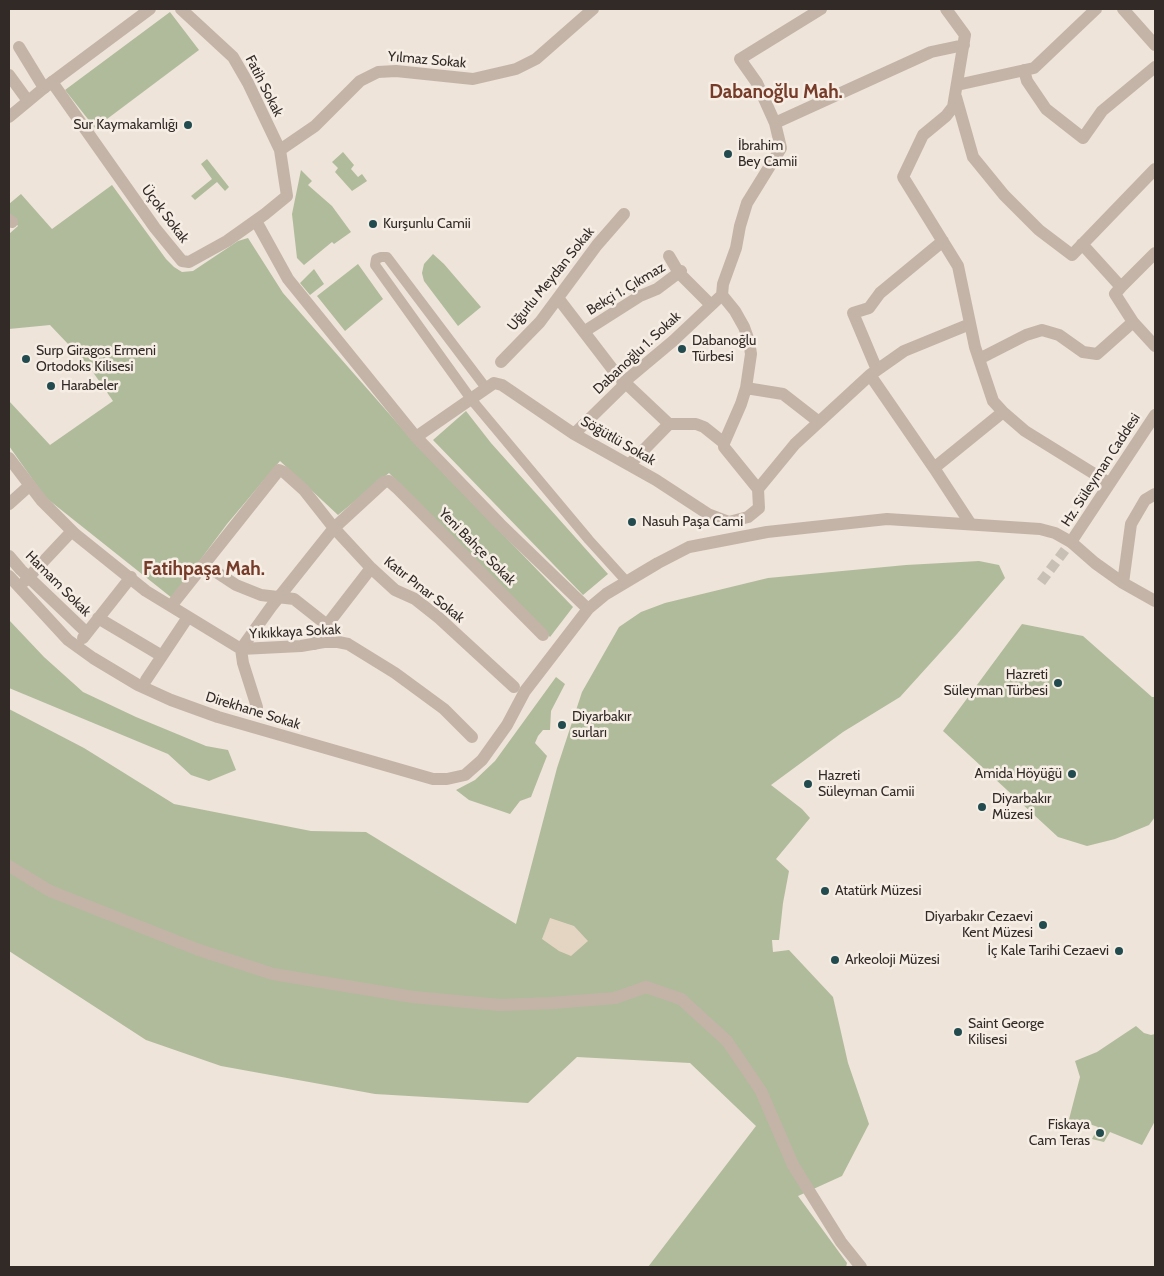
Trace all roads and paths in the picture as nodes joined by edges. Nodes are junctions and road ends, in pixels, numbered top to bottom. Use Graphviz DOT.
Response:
graph roads {
  1 [pos="150,9"];
  2 [pos="181,9"];
  3 [pos="594,9"];
  4 [pos="946,9"];
  5 [pos="1096,9"];
  6 [pos="1123,9"];
  7 [pos="818,10"];
  8 [pos="964,45"];
  9 [pos="1155,46"];
  10 [pos="19,47"];
  11 [pos="1155,67"];
  12 [pos="1024,70"];
  13 [pos="9,75"];
  14 [pos="48,85"];
  15 [pos="956,90"];
  16 [pos="28,102"];
  17 [pos="9,117"];
  18 [pos="775,123"];
  19 [pos="280,150"];
  20 [pos="1155,169"];
  21 [pos="287,196"];
  22 [pos="624,214"];
  23 [pos="256,221"];
  24 [pos="943,241"];
  25 [pos="1082,244"];
  26 [pos="1155,253"];
  27 [pos="669,256"];
  28 [pos="680,272"];
  29 [pos="1121,287"];
  30 [pos="722,295"];
  31 [pos="558,298"];
  32 [pos="710,305"];
  33 [pos="1133,322"];
  34 [pos="970,324"];
  35 [pos="585,331"];
  36 [pos="1155,346"];
  37 [pos="979,359"];
  38 [pos="501,362"];
  39 [pos="873,373"];
  40 [pos="624,382"];
  41 [pos="490,386"];
  42 [pos="746,388"];
  43 [pos="471,398"];
  44 [pos="1003,412"];
  45 [pos="1155,415"];
  46 [pos="819,422"];
  47 [pos="669,424"];
  48 [pos="574,434"];
  49 [pos="416,437"];
  50 [pos="724,443"];
  51 [pos="9,458"];
  52 [pos="629,465"];
  53 [pos="934,468"];
  54 [pos="1109,483"];
  55 [pos="29,486"];
  56 [pos="758,489"];
  57 [pos="1155,494"];
  58 [pos="9,504"];
  59 [pos="970,523"];
  60 [pos="334,528"];
  61 [pos="72,531"];
  62 [pos="1071,542"];
  63 [pos="9,556"];
  64 [pos="204,564"];
  65 [pos="371,568"];
  66 [pos="9,576"];
  67 [pos="131,577"];
  68 [pos="27,579"];
  69 [pos="627,582"];
  70 [pos="1123,583"];
  71 [pos="279,597"];
  72 [pos="1155,601"];
  73 [pos="171,606"];
  74 [pos="588,609"];
  75 [pos="188,616"];
  76 [pos="98,618"];
  77 [pos="327,625"];
  78 [pos="543,635"];
  79 [pos="338,642"];
  80 [pos="315,644"];
  81 [pos="241,649"];
  82 [pos="162,656"];
  83 [pos="146,680"];
  84 [pos="514,687"];
  85 [pos="257,706"];
  86 [pos="472,737"];
  87 [pos="9,866"];
  88 [pos="861,1267"];
  1 -- 14 [label="street"];
  2 -- 19 [label="street, Fatih Sokak"];
  3 -- 19 [label="street, Yılmaz Sokak"];
  4 -- 8 [label="street"];
  5 -- 12 [label="street"];
  6 -- 9 [label="street"];
  7 -- 18 [label="street"];
  8 -- 15 [label="street"];
  8 -- 18 [label="street"];
  10 -- 14 [label="street, Üçok Sokak"];
  11 -- 12 [label="street"];
  12 -- 15 [label="street"];
  13 -- 16 [label="street"];
  14 -- 16 [label="street"];
  14 -- 23 [label="street, Üçok Sokak"];
  15 -- 24 [label="street"];
  15 -- 25 [label="street"];
  16 -- 17 [label="street"];
  18 -- 30 [label="street"];
  19 -- 21 [label="street, Fatih Sokak"];
  20 -- 25 [label="street"];
  21 -- 23 [label="street, Üçok Sokak"];
  22 -- 31 [label="street, Uğurlu Meydan Sokak"];
  23 -- 49 [label="street"];
  24 -- 34 [label="street"];
  24 -- 39 [label="street"];
  25 -- 29 [label="street"];
  26 -- 29 [label="street"];
  27 -- 28 [label="street"];
  28 -- 32 [label="street"];
  28 -- 35 [label="street, Bekçi 1. Çıkmaz"];
  29 -- 33 [label="street"];
  30 -- 32 [label="street, Dabanoğlu 1. Sokak"];
  30 -- 42 [label="street"];
  31 -- 35 [label="street"];
  31 -- 38 [label="street, Uğurlu Meydan Sokak"];
  32 -- 40 [label="street, Dabanoğlu 1. Sokak"];
  33 -- 36 [label="street"];
  33 -- 37 [label="street"];
  34 -- 37 [label="street"];
  34 -- 39 [label="street"];
  35 -- 40 [label="street"];
  37 -- 44 [label="street"];
  39 -- 46 [label="street"];
  39 -- 53 [label="street"];
  40 -- 47 [label="street"];
  40 -- 48 [label="street, Dabanoğlu 1. Sokak"];
  41 -- 43 [label="street"];
  41 -- 43 [label="street"];
  41 -- 48 [label="street, Söğütlü Sokak"];
  42 -- 46 [label="street"];
  42 -- 50 [label="street"];
  43 -- 49 [label="street"];
  43 -- 69 [label="street"];
  44 -- 53 [label="street"];
  44 -- 54 [label="street"];
  45 -- 54 [label="street, Hz. Süleyman Caddesi"];
  46 -- 56 [label="street"];
  47 -- 50 [label="street"];
  47 -- 52 [label="street"];
  48 -- 52 [label="street, Söğütlü Sokak"];
  49 -- 74 [label="street"];
  50 -- 56 [label="street"];
  51 -- 55 [label="street, Yıkıkkaya Sokak"];
  52 -- 56 [label="street, Söğütlü Sokak"];
  53 -- 59 [label="street"];
  54 -- 62 [label="street, Hz. Süleyman Caddesi"];
  55 -- 58 [label="street"];
  55 -- 61 [label="street, Yıkıkkaya Sokak"];
  57 -- 70 [label="street"];
  59 -- 62 [label="street, Direkhane Sokak"];
  59 -- 69 [label="street, Direkhane Sokak"];
  60 -- 64 [label="street, Katır Pınar Sokak"];
  60 -- 65 [label="street, Katır Pınar Sokak"];
  60 -- 71 [label="street"];
  60 -- 78 [label="street, Yeni Bahçe Sokak"];
  61 -- 67 [label="street, Yıkıkkaya Sokak"];
  61 -- 68 [label="street"];
  62 -- 70 [label="street, Direkhane Sokak"];
  63 -- 68 [label="street, Hamam Sokak"];
  64 -- 71 [label="street"];
  64 -- 73 [label="street"];
  65 -- 77 [label="street"];
  65 -- 84 [label="street, Katır Pınar Sokak"];
  66 -- 74 [label="street, Direkhane Sokak"];
  67 -- 73 [label="street, Yıkıkkaya Sokak"];
  67 -- 76 [label="street"];
  68 -- 76 [label="street, Hamam Sokak"];
  69 -- 74 [label="street, Direkhane Sokak"];
  70 -- 72 [label="street, Direkhane Sokak"];
  71 -- 77 [label="street"];
  71 -- 81 [label="street"];
  73 -- 75 [label="street, Yıkıkkaya Sokak"];
  75 -- 81 [label="street, Yıkıkkaya Sokak"];
  75 -- 82 [label="street"];
  76 -- 82 [label="street"];
  77 -- 79 [label="street"];
  77 -- 80 [label="street"];
  79 -- 80 [label="street, Yıkıkkaya Sokak"];
  79 -- 86 [label="street, Yıkıkkaya Sokak"];
  80 -- 81 [label="street, Yıkıkkaya Sokak"];
  81 -- 85 [label="street"];
  82 -- 83 [label="street"];
  87 -- 88 [label="street"];
}
